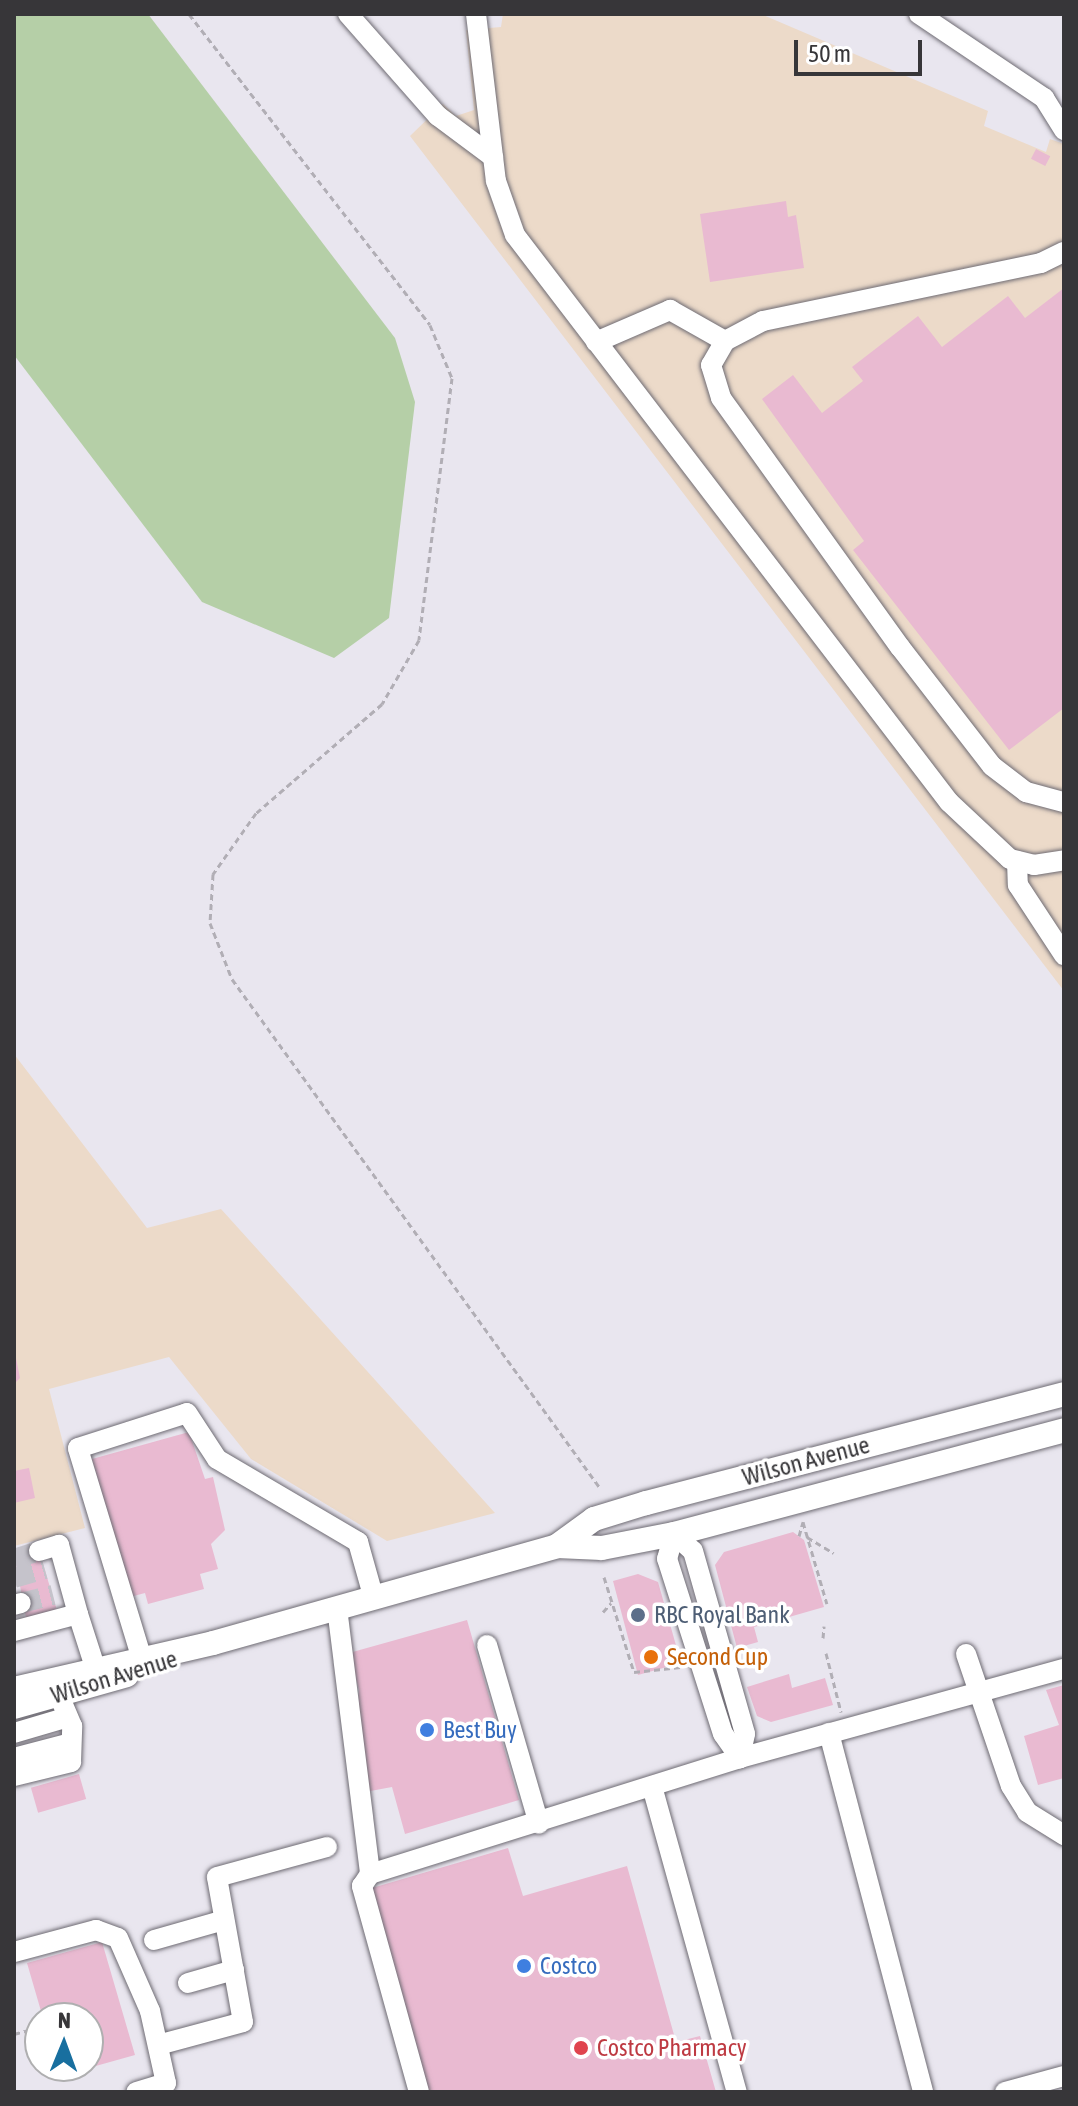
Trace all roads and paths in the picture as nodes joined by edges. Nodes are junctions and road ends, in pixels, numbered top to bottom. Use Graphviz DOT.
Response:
graph roads {
  1 [pos="189,14"];
  2 [pos="348,14"];
  3 [pos="476,14"];
  4 [pos="919,14"];
  5 [pos="1064,130"];
  6 [pos="493,157"];
  7 [pos="1064,252"];
  8 [pos="725,341"];
  9 [pos="596,342"];
  10 [pos="1064,802"];
  11 [pos="1064,860"];
  12 [pos="1017,861"];
  13 [pos="1064,955"];
  14 [pos="1064,1394"];
  15 [pos="1064,1430"];
  16 [pos="600,1488"];
  17 [pos="663,1498"];
  18 [pos="674,1534"];
  19 [pos="799,1536"];
  20 [pos="807,1537"];
  21 [pos="557,1546"];
  22 [pos="834,1553"];
  23 [pos="49,1561"];
  24 [pos="604,1577"];
  25 [pos="374,1599"];
  26 [pos="611,1603"];
  27 [pos="827,1604"];
  28 [pos="337,1608"];
  29 [pos="603,1612"];
  30 [pos="78,1614"];
  31 [pos="824,1626"];
  32 [pos="14,1631"];
  33 [pos="823,1638"];
  34 [pos="213,1643"];
  35 [pos="487,1645"];
  36 [pos="826,1653"];
  37 [pos="966,1654"];
  38 [pos="141,1656"];
  39 [pos="95,1667"];
  40 [pos="681,1668"];
  41 [pos="1064,1669"];
  42 [pos="14,1689"];
  43 [pos="976,1692"];
  44 [pos="64,1706"];
  45 [pos="14,1707"];
  46 [pos="842,1715"];
  47 [pos="14,1733"];
  48 [pos="829,1733"];
  49 [pos="71,1743"];
  50 [pos="14,1758"];
  51 [pos="740,1758"];
  52 [pos="14,1776"];
  53 [pos="653,1790"];
  54 [pos="539,1824"];
  55 [pos="1064,1835"];
  56 [pos="327,1847"];
  57 [pos="370,1874"];
  58 [pos="224,1920"];
  59 [pos="154,1940"];
  60 [pos="14,1952"];
  61 [pos="234,1970"];
  62 [pos="188,1983"];
  63 [pos="158,2045"];
  64 [pos="1064,2076"];
  65 [pos="136,2092"];
  66 [pos="419,2092"];
  67 [pos="737,2092"];
  68 [pos="923,2092"];
  69 [pos="1005,2092"];
  1 -- 16 [label="path"];
  2 -- 6 [label="lane"];
  3 -- 6 [label="lane"];
  4 -- 5 [label="lane"];
  6 -- 9 [label="lane"];
  7 -- 8 [label="lane"];
  8 -- 9 [label="lane"];
  8 -- 10 [label="lane"];
  9 -- 12 [label="lane"];
  11 -- 12 [label="lane"];
  12 -- 13 [label="lane"];
  14 -- 17 [label="main road, Wilson Avenue"];
  15 -- 18 [label="main road, Wilson Avenue"];
  17 -- 18 [label="main road"];
  17 -- 21 [label="main road, Wilson Avenue"];
  18 -- 21 [label="main road, Wilson Avenue"];
  18 -- 51 [label="lane"];
  19 -- 20 [label="path"];
  20 -- 22 [label="path"];
  20 -- 27 [label="path"];
  21 -- 25 [label="main road, Wilson Avenue"];
  23 -- 30 [label="lane"];
  24 -- 26 [label="path"];
  25 -- 28 [label="main road, Wilson Avenue"];
  25 -- 38 [label="lane"];
  26 -- 29 [label="path"];
  26 -- 40 [label="path"];
  28 -- 34 [label="main road, Wilson Avenue"];
  28 -- 57 [label="lane"];
  30 -- 32 [label="lane"];
  30 -- 39 [label="lane"];
  31 -- 33 [label="path"];
  34 -- 38 [label="main road, Wilson Avenue"];
  34 -- 44 [label="main road, Wilson Avenue"];
  35 -- 54 [label="lane"];
  36 -- 46 [label="path"];
  37 -- 43 [label="lane"];
  38 -- 39 [label="main road, Wilson Avenue"];
  39 -- 42 [label="main road, Wilson Avenue"];
  41 -- 43 [label="lane"];
  43 -- 48 [label="lane"];
  43 -- 55 [label="lane"];
  44 -- 45 [label="main road, Wilson Avenue"];
  44 -- 47 [label="lane"];
  44 -- 49 [label="lane"];
  48 -- 51 [label="lane"];
  48 -- 68 [label="lane"];
  49 -- 50 [label="lane"];
  49 -- 52 [label="lane"];
  51 -- 53 [label="lane"];
  53 -- 54 [label="lane"];
  53 -- 67 [label="lane"];
  54 -- 57 [label="lane"];
  56 -- 58 [label="lane"];
  57 -- 66 [label="lane"];
  58 -- 59 [label="lane"];
  58 -- 61 [label="lane"];
  60 -- 63 [label="lane"];
  61 -- 62 [label="lane"];
  61 -- 63 [label="lane"];
  63 -- 65 [label="lane"];
  64 -- 69 [label="lane"];
}
